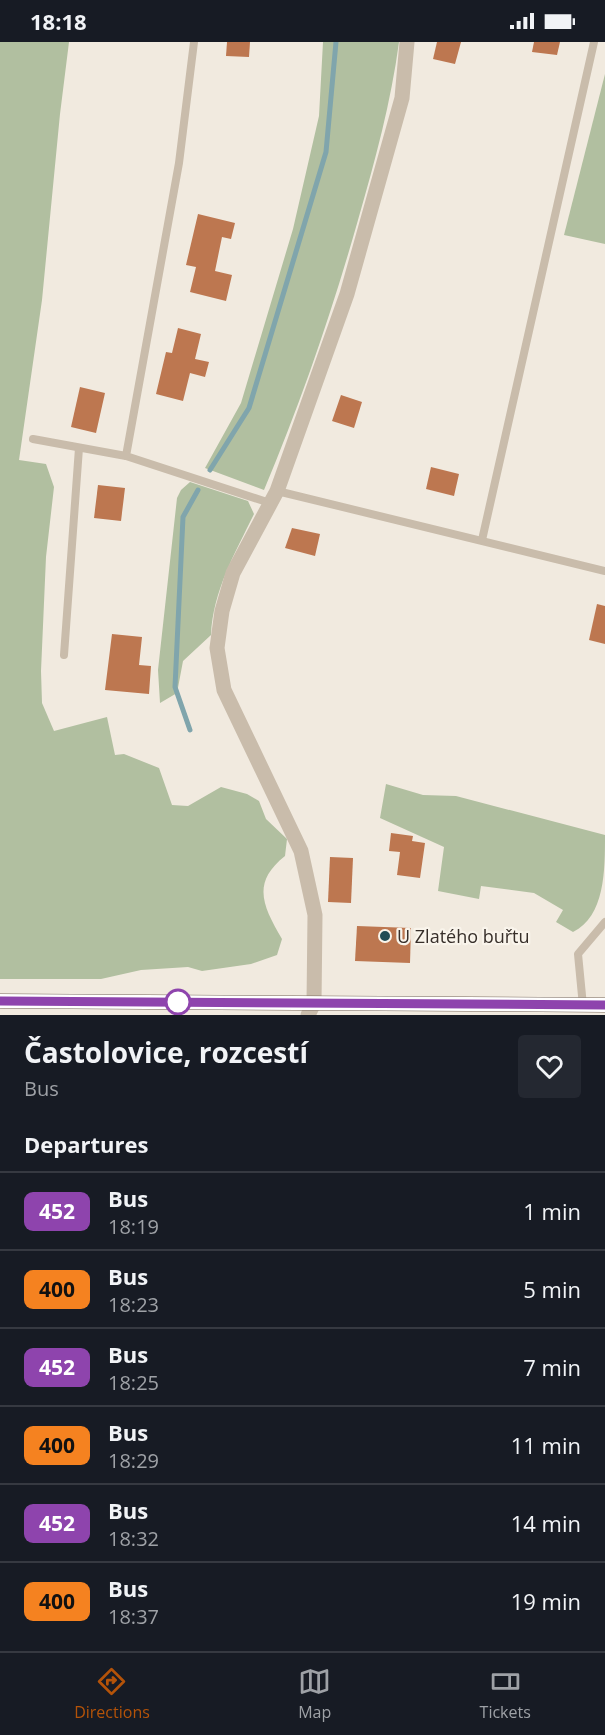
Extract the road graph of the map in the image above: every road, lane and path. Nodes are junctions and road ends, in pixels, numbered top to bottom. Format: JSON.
{"nodes":[{"id":1,"x":194,"y":42,"type":"edge"},
{"id":2,"x":407,"y":42,"type":"edge"},
{"id":3,"x":594,"y":42,"type":"edge"},
{"id":4,"x":33,"y":439,"type":"dead end"},
{"id":5,"x":80,"y":448,"type":"junction"},
{"id":6,"x":126,"y":456,"type":"junction"},
{"id":7,"x":273,"y":497,"type":"junction"},
{"id":8,"x":482,"y":540,"type":"junction"},
{"id":9,"x":605,"y":571,"type":"edge"},
{"id":10,"x":64,"y":655,"type":"dead end"},
{"id":11,"x":605,"y":922,"type":"edge"},
{"id":12,"x":0,"y":1001,"type":"edge"},
{"id":13,"x":605,"y":1005,"type":"edge"},
{"id":14,"x":583,"y":1006,"type":"junction"},
{"id":15,"x":311,"y":1009,"type":"edge"}],
"edges":[{"from":1,"to":6,"type":"lane"},
{"from":2,"to":7,"type":"street"},
{"from":3,"to":8,"type":"lane"},
{"from":4,"to":5,"type":"lane"},
{"from":5,"to":6,"type":"lane"},
{"from":5,"to":10,"type":"lane"},
{"from":6,"to":7,"type":"lane"},
{"from":7,"to":8,"type":"lane"},
{"from":7,"to":15,"type":"street"},
{"from":8,"to":9,"type":"lane"},
{"from":11,"to":14,"type":"lane"},
{"from":12,"to":15,"type":"main road"},
{"from":13,"to":14,"type":"main road"},
{"from":14,"to":15,"type":"main road"}]}
